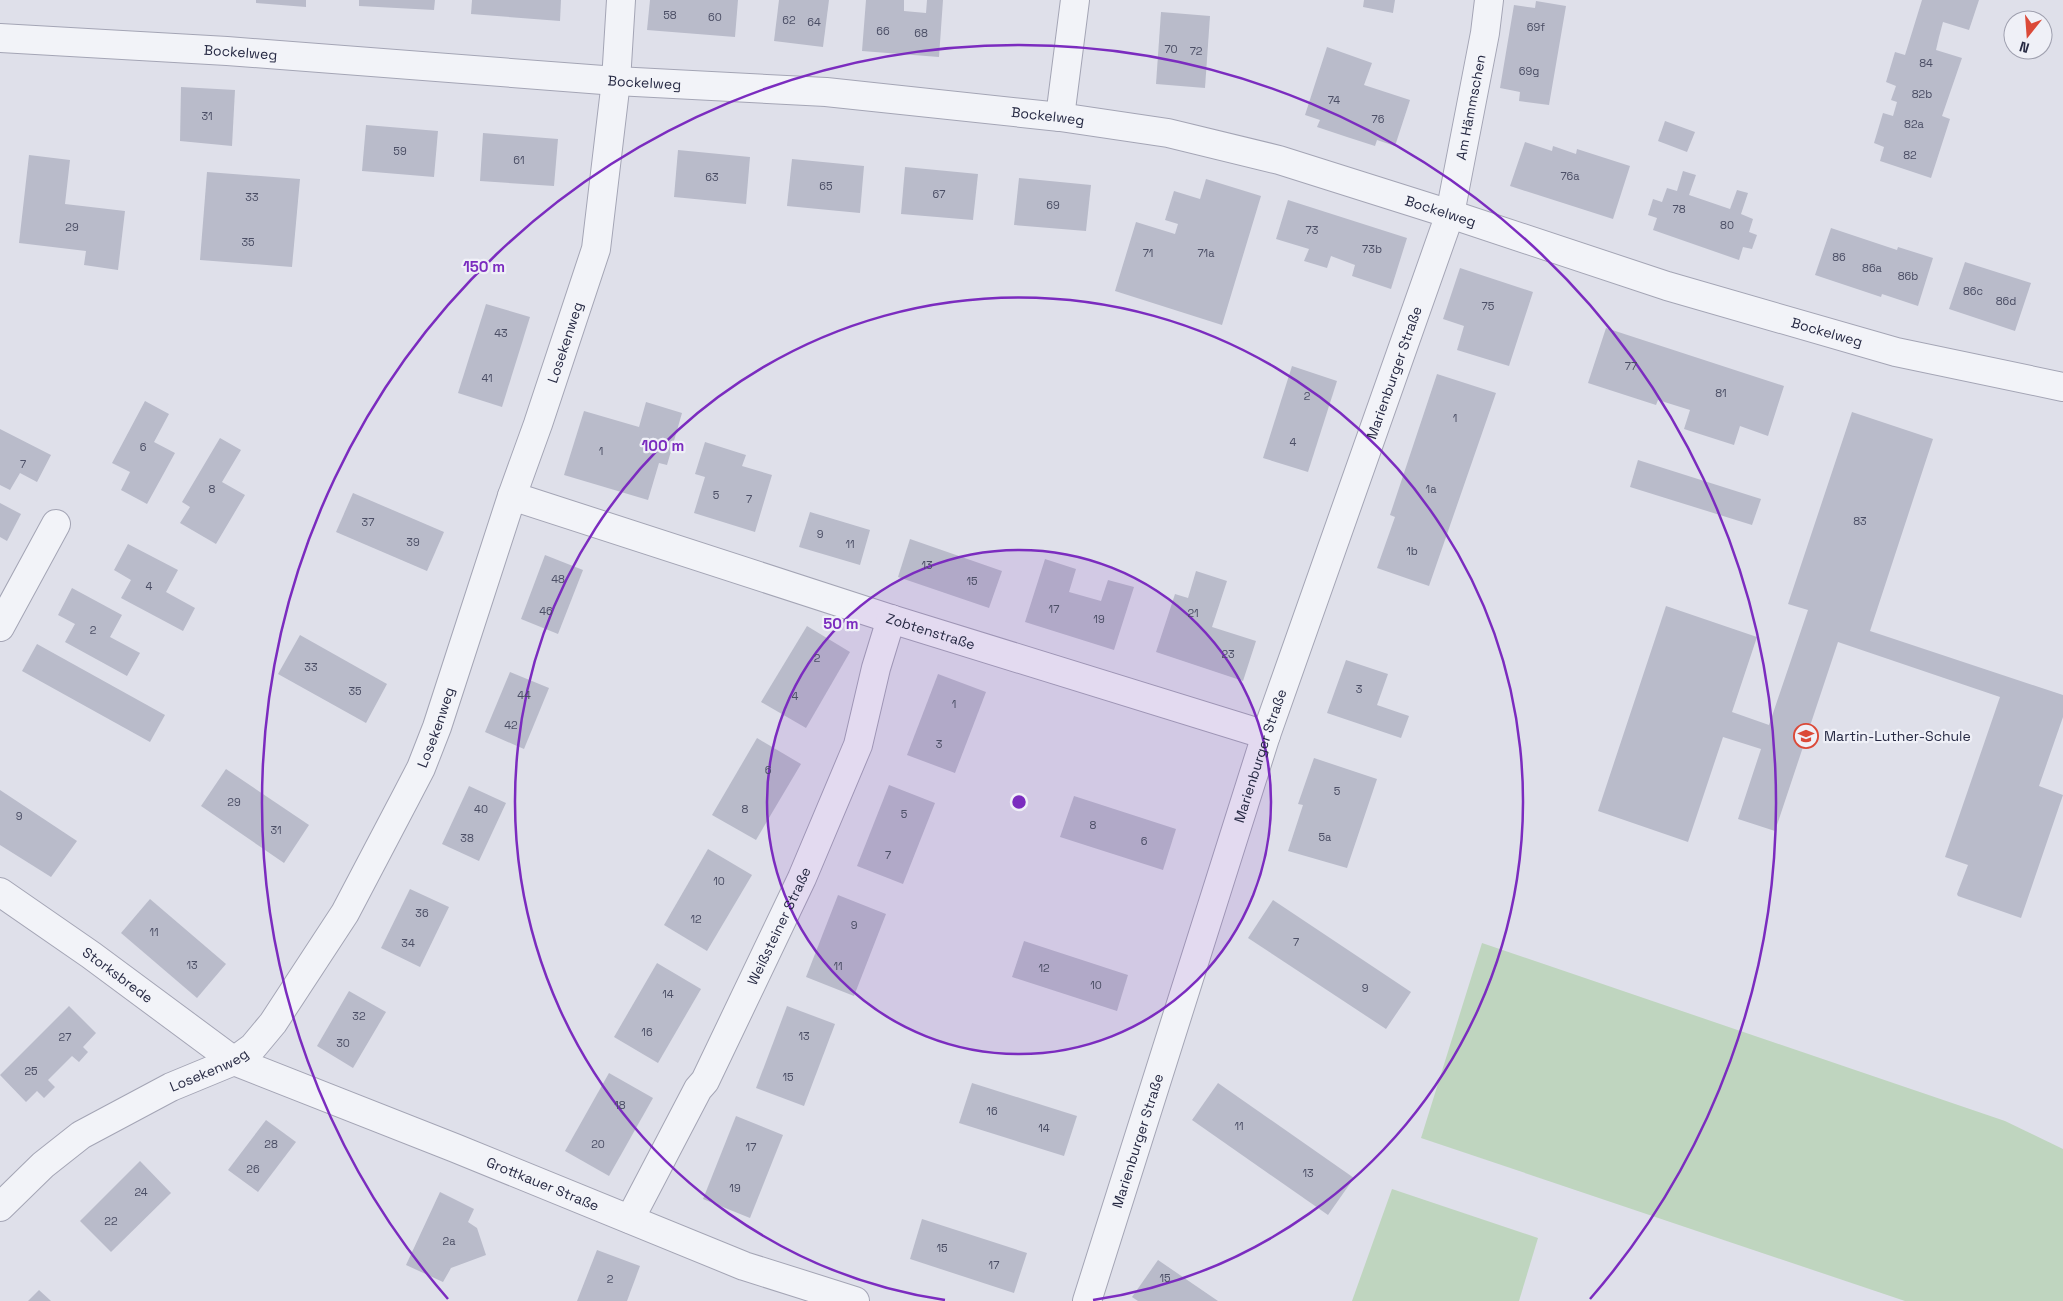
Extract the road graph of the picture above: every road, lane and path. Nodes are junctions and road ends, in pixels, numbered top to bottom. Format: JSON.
{"nodes":[{"id":1,"x":621,"y":0,"type":"edge"},
{"id":2,"x":1075,"y":0,"type":"edge"},
{"id":3,"x":1489,"y":0,"type":"edge"},
{"id":4,"x":0,"y":38,"type":"edge"},
{"id":5,"x":616,"y":81,"type":"junction"},
{"id":6,"x":1060,"y":117,"type":"junction"},
{"id":7,"x":1450,"y":214,"type":"junction"},
{"id":8,"x":2063,"y":387,"type":"edge"},
{"id":9,"x":512,"y":496,"type":"junction"},
{"id":10,"x":56,"y":524,"type":"dead end"},
{"id":11,"x":891,"y":619,"type":"junction"},
{"id":12,"x":0,"y":627,"type":"edge"},
{"id":13,"x":1266,"y":735,"type":"junction"},
{"id":14,"x":0,"y":892,"type":"edge"},
{"id":15,"x":234,"y":1060,"type":"junction"},
{"id":16,"x":0,"y":1207,"type":"edge"},
{"id":17,"x":630,"y":1219,"type":"junction"},
{"id":18,"x":856,"y":1301,"type":"edge"},
{"id":19,"x":1087,"y":1301,"type":"edge"}],
"edges":[{"from":1,"to":5,"type":"street"},
{"from":2,"to":6,"type":"street"},
{"from":3,"to":7,"type":"street","name":"Am Hämmschen"},
{"from":4,"to":5,"type":"street","name":"Bockelweg"},
{"from":5,"to":6,"type":"street","name":"Bockelweg"},
{"from":5,"to":9,"type":"street","name":"Losekenweg"},
{"from":6,"to":7,"type":"street","name":"Bockelweg"},
{"from":7,"to":8,"type":"street","name":"Bockelweg"},
{"from":7,"to":13,"type":"street","name":"Marienburger Straße"},
{"from":9,"to":11,"type":"street","name":"Zobtenstraße"},
{"from":9,"to":15,"type":"street","name":"Losekenweg"},
{"from":10,"to":12,"type":"street"},
{"from":11,"to":13,"type":"street","name":"Zobtenstraße"},
{"from":11,"to":17,"type":"street","name":"Weißsteiner Straße"},
{"from":13,"to":19,"type":"street","name":"Marienburger Straße"},
{"from":14,"to":15,"type":"street","name":"Storksbrede"},
{"from":15,"to":16,"type":"street","name":"Losekenweg"},
{"from":15,"to":17,"type":"street","name":"Grottkauer Straße"},
{"from":17,"to":18,"type":"street","name":"Grottkauer Straße"}]}
